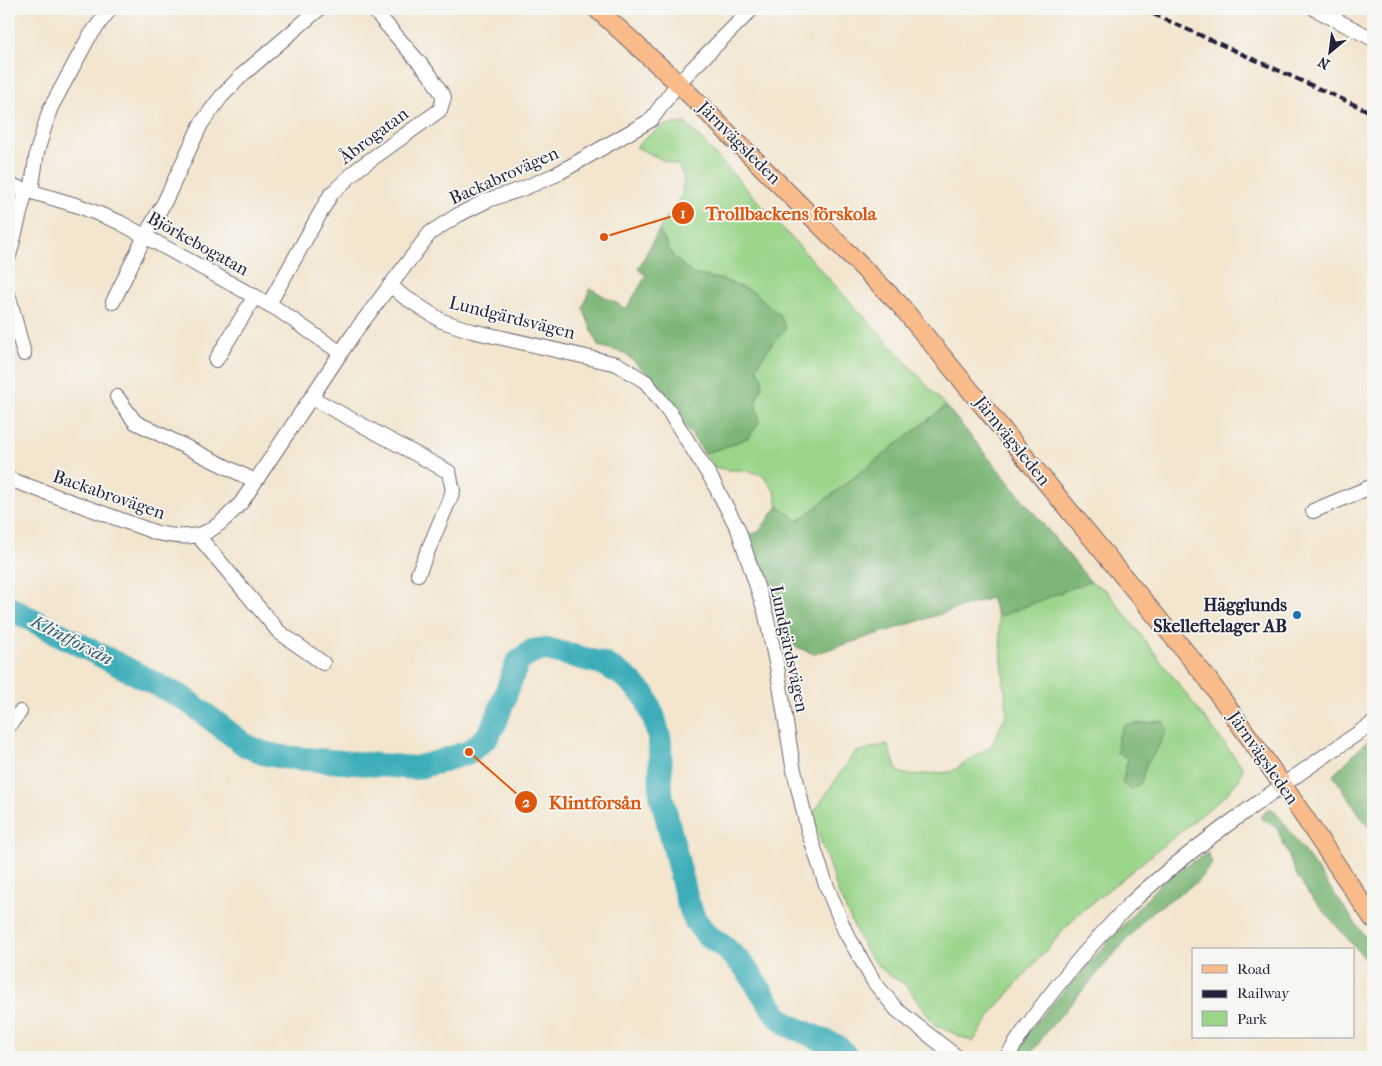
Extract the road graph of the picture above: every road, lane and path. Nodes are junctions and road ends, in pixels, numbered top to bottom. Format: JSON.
{"nodes":[{"id":1,"x":110,"y":9,"type":"edge"},
{"id":2,"x":319,"y":9,"type":"edge"},
{"id":3,"x":373,"y":9,"type":"edge"},
{"id":4,"x":597,"y":9,"type":"edge"},
{"id":5,"x":752,"y":9,"type":"edge"},
{"id":6,"x":1315,"y":9,"type":"edge"},
{"id":7,"x":1373,"y":39,"type":"edge"},
{"id":8,"x":678,"y":83,"type":"junction"},
{"id":9,"x":9,"y":185,"type":"edge"},
{"id":10,"x":29,"y":191,"type":"junction"},
{"id":11,"x":145,"y":236,"type":"junction"},
{"id":12,"x":9,"y":256,"type":"edge"},
{"id":13,"x":390,"y":285,"type":"junction"},
{"id":14,"x":9,"y":296,"type":"edge"},
{"id":15,"x":255,"y":296,"type":"junction"},
{"id":16,"x":113,"y":302,"type":"dead end"},
{"id":17,"x":269,"y":304,"type":"junction"},
{"id":18,"x":341,"y":353,"type":"junction"},
{"id":19,"x":24,"y":354,"type":"dead end"},
{"id":20,"x":216,"y":360,"type":"dead end"},
{"id":21,"x":116,"y":397,"type":"dead end"},
{"id":22,"x":312,"y":398,"type":"junction"},
{"id":23,"x":9,"y":479,"type":"edge"},
{"id":24,"x":255,"y":480,"type":"junction"},
{"id":25,"x":1373,"y":486,"type":"edge"},
{"id":26,"x":1313,"y":511,"type":"dead end"},
{"id":27,"x":199,"y":537,"type":"junction"},
{"id":28,"x":418,"y":574,"type":"dead end"},
{"id":29,"x":323,"y":663,"type":"dead end"},
{"id":30,"x":20,"y":712,"type":"dead end"},
{"id":31,"x":1373,"y":723,"type":"edge"},
{"id":32,"x":9,"y":724,"type":"edge"},
{"id":33,"x":1282,"y":784,"type":"junction"},
{"id":34,"x":1373,"y":919,"type":"edge"},
{"id":35,"x":957,"y":1057,"type":"edge"},
{"id":36,"x":1007,"y":1057,"type":"edge"}],
"edges":[{"from":1,"to":10,"type":"street"},
{"from":2,"to":11,"type":"street"},
{"from":3,"to":17,"type":"street","name":"Åbrogatan"},
{"from":4,"to":8,"type":"main road","name":"Järnvägsleden"},
{"from":5,"to":8,"type":"street","name":"Backabrovägen"},
{"from":6,"to":7,"type":"street"},
{"from":8,"to":13,"type":"street","name":"Backabrovägen"},
{"from":8,"to":33,"type":"main road","name":"Järnvägsleden"},
{"from":9,"to":10,"type":"street","name":"Björkebogatan"},
{"from":10,"to":11,"type":"street","name":"Björkebogatan"},
{"from":10,"to":12,"type":"street"},
{"from":11,"to":15,"type":"street","name":"Björkebogatan"},
{"from":11,"to":16,"type":"street"},
{"from":13,"to":18,"type":"street","name":"Backabrovägen"},
{"from":13,"to":35,"type":"street","name":"Lundgärdsvägen"},
{"from":14,"to":19,"type":"street"},
{"from":15,"to":17,"type":"street","name":"Björkebogatan"},
{"from":15,"to":20,"type":"street"},
{"from":17,"to":18,"type":"street","name":"Björkebogatan"},
{"from":18,"to":22,"type":"street","name":"Backabrovägen"},
{"from":21,"to":24,"type":"street"},
{"from":22,"to":24,"type":"street","name":"Backabrovägen"},
{"from":22,"to":28,"type":"street"},
{"from":23,"to":27,"type":"street","name":"Backabrovägen"},
{"from":24,"to":27,"type":"street","name":"Backabrovägen"},
{"from":25,"to":26,"type":"street"},
{"from":27,"to":29,"type":"street"},
{"from":30,"to":32,"type":"street"},
{"from":31,"to":33,"type":"street"},
{"from":33,"to":34,"type":"main road","name":"Järnvägsleden"},
{"from":33,"to":36,"type":"street"}]}
